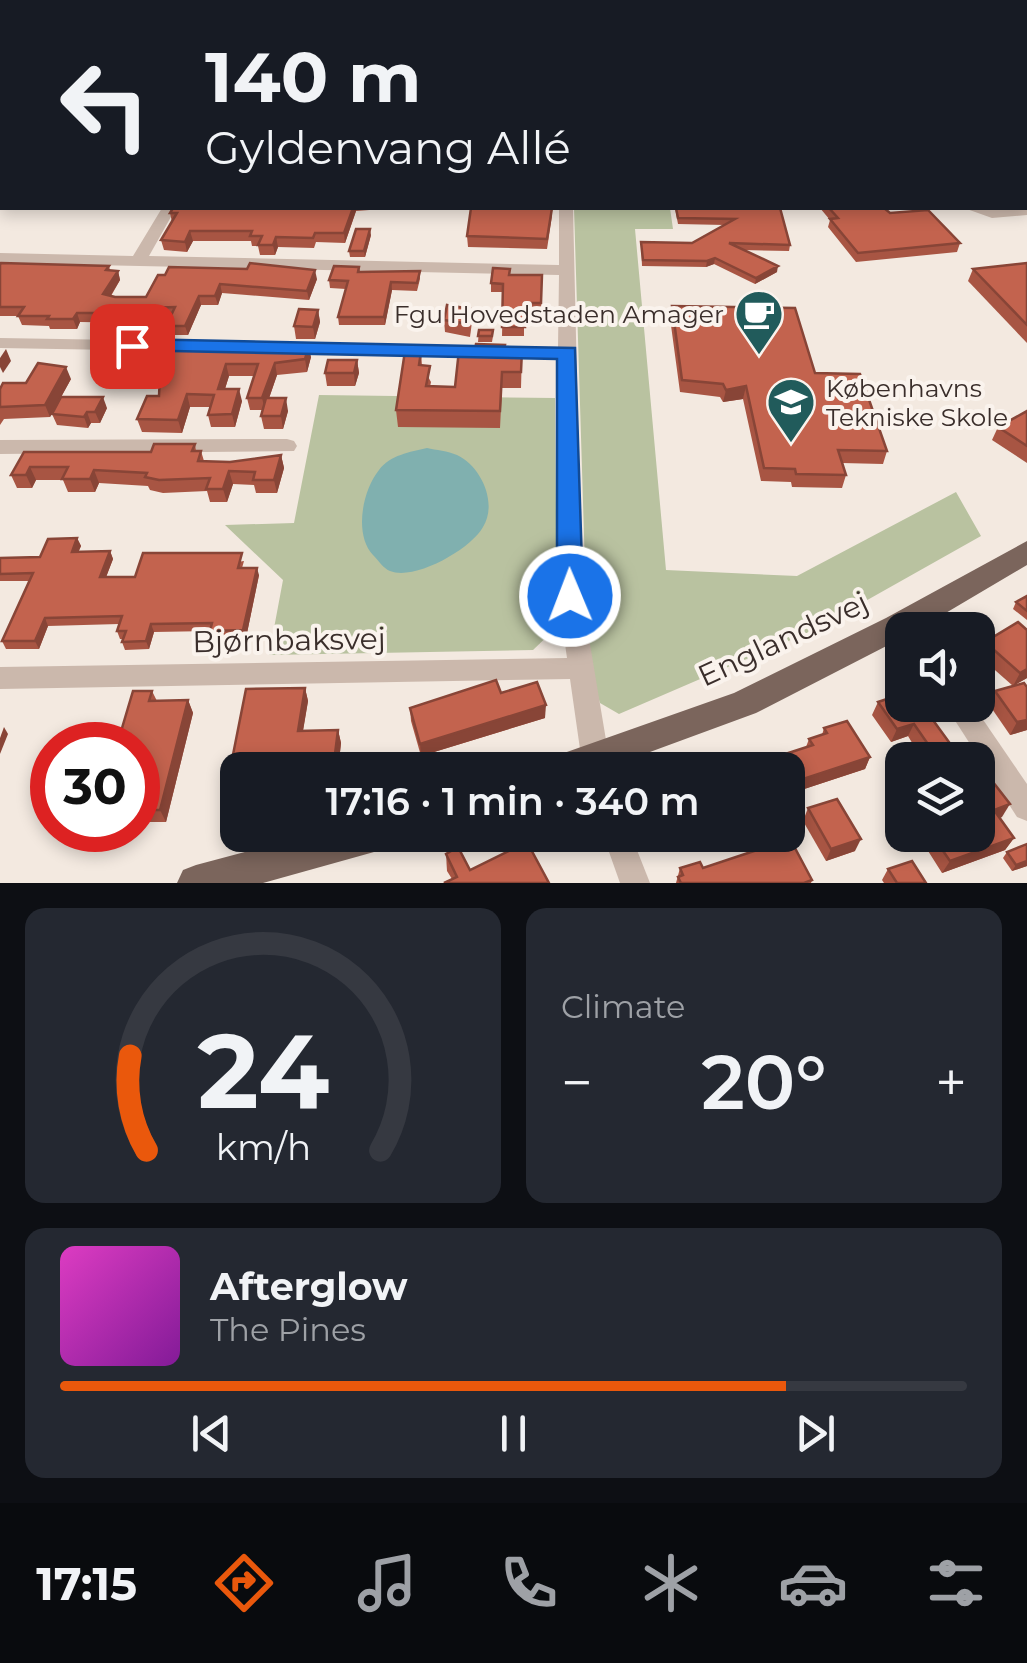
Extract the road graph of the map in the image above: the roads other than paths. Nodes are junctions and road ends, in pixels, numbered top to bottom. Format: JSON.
{"nodes":[{"id":1,"x":168,"y":210,"type":"edge"},
{"id":2,"x":566,"y":210,"type":"edge"},
{"id":3,"x":978,"y":210,"type":"edge"},
{"id":4,"x":1027,"y":212,"type":"edge"},
{"id":5,"x":0,"y":258,"type":"edge"},
{"id":6,"x":138,"y":261,"type":"junction"},
{"id":7,"x":566,"y":270,"type":"junction"},
{"id":8,"x":0,"y":343,"type":"edge"},
{"id":9,"x":568,"y":353,"type":"junction"},
{"id":10,"x":0,"y":446,"type":"edge"},
{"id":11,"x":287,"y":446,"type":"dead end"},
{"id":12,"x":1027,"y":552,"type":"edge"},
{"id":13,"x":579,"y":668,"type":"junction"},
{"id":14,"x":0,"y":678,"type":"edge"},
{"id":15,"x":969,"y":722,"type":"edge"},
{"id":16,"x":594,"y":752,"type":"edge"},
{"id":17,"x":625,"y":752,"type":"edge"},
{"id":18,"x":1027,"y":808,"type":"edge"},
{"id":19,"x":311,"y":852,"type":"edge"},
{"id":20,"x":623,"y":852,"type":"edge"},
{"id":21,"x":196,"y":883,"type":"edge"},
{"id":22,"x":635,"y":883,"type":"edge"}],
"edges":[{"from":1,"to":6,"type":"street"},
{"from":2,"to":7,"type":"street"},
{"from":3,"to":4,"type":"street"},
{"from":5,"to":6,"type":"street"},
{"from":6,"to":7,"type":"street"},
{"from":7,"to":9,"type":"street"},
{"from":8,"to":9,"type":"street"},
{"from":9,"to":13,"type":"street"},
{"from":10,"to":11,"type":"street"},
{"from":12,"to":17,"type":"main road","name":"Englandsvej"},
{"from":13,"to":14,"type":"street","name":"Bjørnbaksvej"},
{"from":13,"to":16,"type":"street"},
{"from":15,"to":18,"type":"street"},
{"from":19,"to":21,"type":"main road"},
{"from":20,"to":22,"type":"street"}]}
